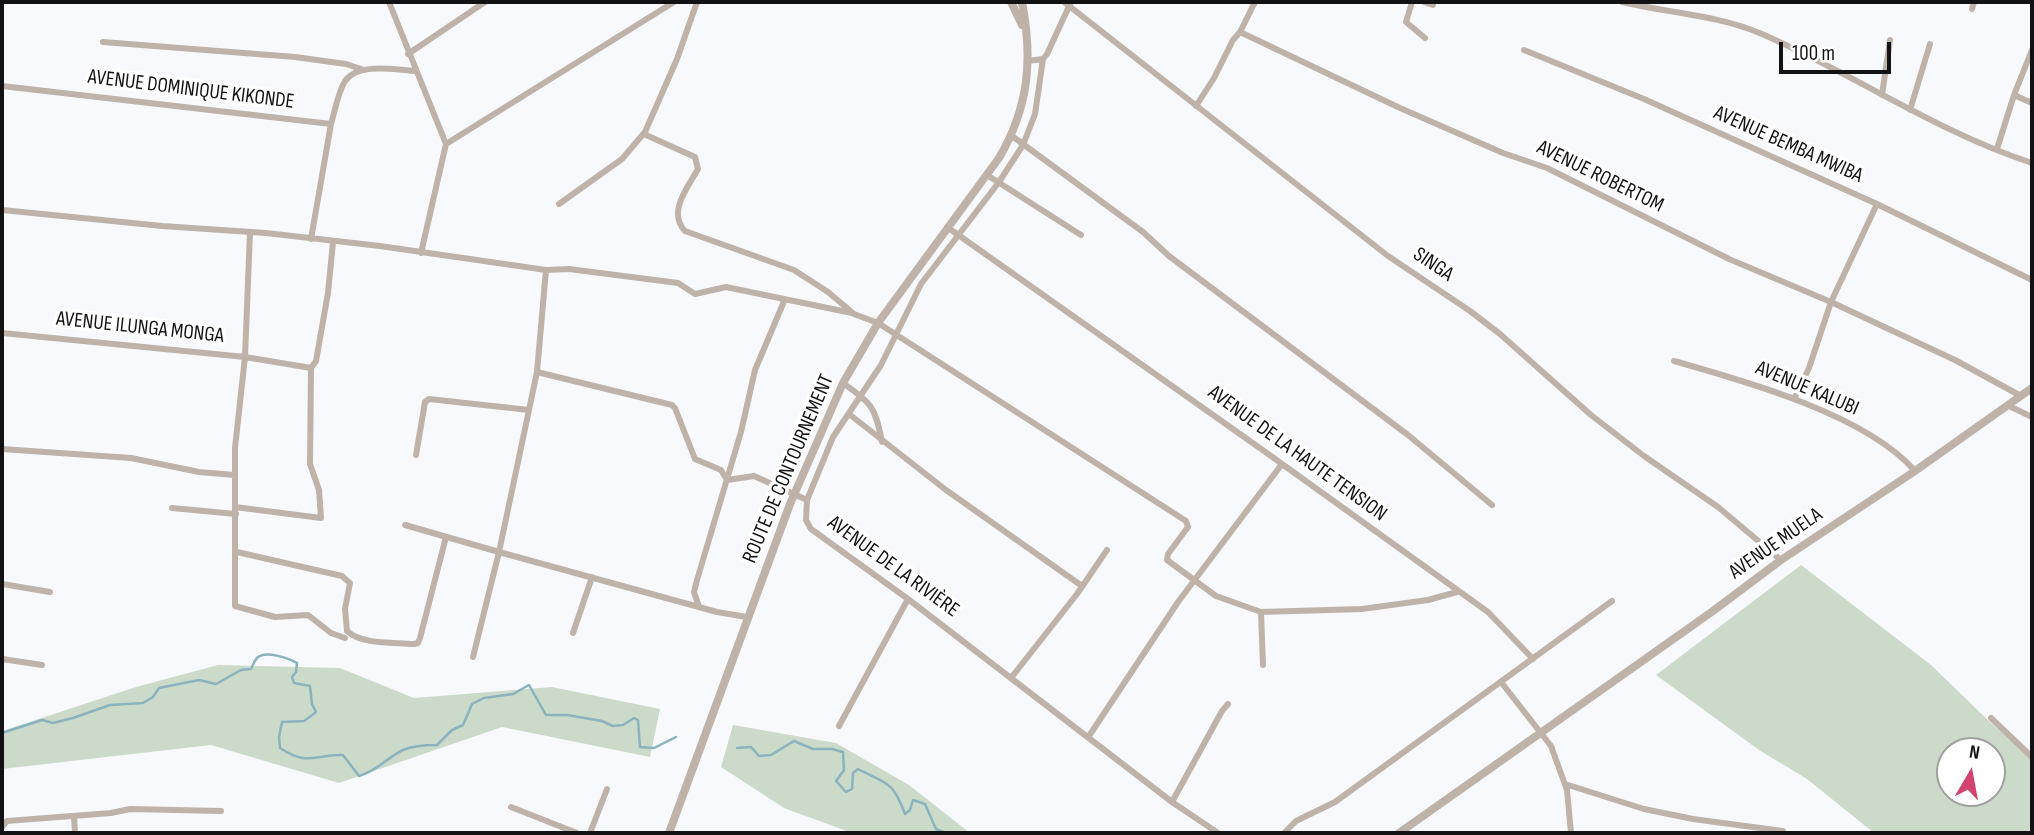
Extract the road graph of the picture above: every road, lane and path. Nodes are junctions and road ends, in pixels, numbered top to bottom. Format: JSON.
{"nodes":[{"id":1,"x":389,"y":2,"type":"edge"},
{"id":2,"x":485,"y":2,"type":"edge"},
{"id":3,"x":697,"y":2,"type":"edge"},
{"id":4,"x":1011,"y":2,"type":"edge"},
{"id":5,"x":1022,"y":2,"type":"edge"},
{"id":6,"x":1255,"y":2,"type":"edge"},
{"id":7,"x":1412,"y":2,"type":"edge"},
{"id":8,"x":1424,"y":2,"type":"edge"},
{"id":9,"x":1622,"y":2,"type":"edge"},
{"id":10,"x":670,"y":3,"type":"edge"},
{"id":11,"x":1068,"y":3,"type":"edge"},
{"id":12,"x":1433,"y":5,"type":"dead end"},
{"id":13,"x":1025,"y":31,"type":"junction"},
{"id":14,"x":1240,"y":32,"type":"junction"},
{"id":15,"x":1425,"y":38,"type":"dead end"},
{"id":16,"x":1890,"y":40,"type":"dead end"},
{"id":17,"x":103,"y":42,"type":"dead end"},
{"id":18,"x":1930,"y":44,"type":"dead end"},
{"id":19,"x":1524,"y":50,"type":"dead end"},
{"id":20,"x":2032,"y":50,"type":"edge"},
{"id":21,"x":408,"y":54,"type":"junction"},
{"id":22,"x":1043,"y":58,"type":"junction"},
{"id":23,"x":1028,"y":61,"type":"junction"},
{"id":24,"x":364,"y":70,"type":"junction"},
{"id":25,"x":415,"y":71,"type":"junction"},
{"id":26,"x":2,"y":86,"type":"edge"},
{"id":27,"x":1882,"y":95,"type":"junction"},
{"id":28,"x":2014,"y":95,"type":"junction"},
{"id":29,"x":2032,"y":103,"type":"edge"},
{"id":30,"x":1196,"y":106,"type":"junction"},
{"id":31,"x":1910,"y":110,"type":"junction"},
{"id":32,"x":331,"y":124,"type":"junction"},
{"id":33,"x":645,"y":132,"type":"junction"},
{"id":34,"x":1012,"y":136,"type":"junction"},
{"id":35,"x":446,"y":144,"type":"junction"},
{"id":36,"x":1023,"y":145,"type":"junction"},
{"id":37,"x":1997,"y":149,"type":"junction"},
{"id":38,"x":2032,"y":163,"type":"edge"},
{"id":39,"x":987,"y":175,"type":"junction"},
{"id":40,"x":999,"y":182,"type":"junction"},
{"id":41,"x":559,"y":204,"type":"dead end"},
{"id":42,"x":1877,"y":204,"type":"junction"},
{"id":43,"x":2,"y":210,"type":"edge"},
{"id":44,"x":947,"y":227,"type":"junction"},
{"id":45,"x":250,"y":232,"type":"junction"},
{"id":46,"x":1081,"y":235,"type":"dead end"},
{"id":47,"x":958,"y":236,"type":"junction"},
{"id":48,"x":311,"y":239,"type":"junction"},
{"id":49,"x":333,"y":242,"type":"junction"},
{"id":50,"x":421,"y":253,"type":"junction"},
{"id":51,"x":546,"y":270,"type":"junction"},
{"id":52,"x":2032,"y":280,"type":"edge"},
{"id":53,"x":785,"y":299,"type":"junction"},
{"id":54,"x":1831,"y":302,"type":"junction"},
{"id":55,"x":854,"y":314,"type":"junction"},
{"id":56,"x":878,"y":323,"type":"junction"},
{"id":57,"x":2,"y":333,"type":"edge"},
{"id":58,"x":895,"y":334,"type":"junction"},
{"id":59,"x":245,"y":357,"type":"junction"},
{"id":60,"x":1674,"y":360,"type":"dead end"},
{"id":61,"x":311,"y":368,"type":"junction"},
{"id":62,"x":537,"y":372,"type":"junction"},
{"id":63,"x":843,"y":383,"type":"junction"},
{"id":64,"x":2032,"y":388,"type":"edge"},
{"id":65,"x":861,"y":396,"type":"junction"},
{"id":66,"x":2021,"y":396,"type":"junction"},
{"id":67,"x":1794,"y":399,"type":"junction"},
{"id":68,"x":2007,"y":405,"type":"junction"},
{"id":69,"x":529,"y":410,"type":"junction"},
{"id":70,"x":849,"y":414,"type":"junction"},
{"id":71,"x":2032,"y":417,"type":"edge"},
{"id":72,"x":882,"y":442,"type":"junction"},
{"id":73,"x":2,"y":449,"type":"edge"},
{"id":74,"x":416,"y":455,"type":"dead end"},
{"id":75,"x":1282,"y":464,"type":"junction"},
{"id":76,"x":1915,"y":471,"type":"junction"},
{"id":77,"x":235,"y":475,"type":"junction"},
{"id":78,"x":727,"y":480,"type":"junction"},
{"id":79,"x":794,"y":493,"type":"junction"},
{"id":80,"x":807,"y":500,"type":"junction"},
{"id":81,"x":1492,"y":505,"type":"dead end"},
{"id":82,"x":172,"y":508,"type":"dead end"},
{"id":83,"x":235,"y":510,"type":"junction"},
{"id":84,"x":405,"y":525,"type":"dead end"},
{"id":85,"x":446,"y":537,"type":"junction"},
{"id":86,"x":1107,"y":550,"type":"dead end"},
{"id":87,"x":236,"y":552,"type":"junction"},
{"id":88,"x":499,"y":552,"type":"junction"},
{"id":89,"x":1781,"y":559,"type":"junction"},
{"id":90,"x":592,"y":577,"type":"junction"},
{"id":91,"x":1194,"y":580,"type":"junction"},
{"id":92,"x":2,"y":584,"type":"edge"},
{"id":93,"x":1082,"y":586,"type":"junction"},
{"id":94,"x":50,"y":592,"type":"dead end"},
{"id":95,"x":1457,"y":592,"type":"junction"},
{"id":96,"x":908,"y":599,"type":"junction"},
{"id":97,"x":1612,"y":601,"type":"dead end"},
{"id":98,"x":699,"y":607,"type":"junction"},
{"id":99,"x":1261,"y":611,"type":"junction"},
{"id":100,"x":747,"y":617,"type":"junction"},
{"id":101,"x":573,"y":633,"type":"dead end"},
{"id":102,"x":345,"y":638,"type":"dead end"},
{"id":103,"x":473,"y":657,"type":"dead end"},
{"id":104,"x":2,"y":659,"type":"edge"},
{"id":105,"x":1533,"y":659,"type":"junction"},
{"id":106,"x":42,"y":665,"type":"dead end"},
{"id":107,"x":1263,"y":665,"type":"dead end"},
{"id":108,"x":1011,"y":678,"type":"junction"},
{"id":109,"x":1501,"y":681,"type":"junction"},
{"id":110,"x":1228,"y":704,"type":"dead end"},
{"id":111,"x":1991,"y":718,"type":"dead end"},
{"id":112,"x":839,"y":726,"type":"dead end"},
{"id":113,"x":1542,"y":732,"type":"junction"},
{"id":114,"x":1089,"y":736,"type":"junction"},
{"id":115,"x":2032,"y":757,"type":"edge"},
{"id":116,"x":1565,"y":784,"type":"junction"},
{"id":117,"x":607,"y":789,"type":"dead end"},
{"id":118,"x":1172,"y":802,"type":"junction"},
{"id":119,"x":511,"y":807,"type":"dead end"},
{"id":120,"x":220,"y":811,"type":"dead end"},
{"id":121,"x":74,"y":816,"type":"junction"},
{"id":122,"x":2,"y":828,"type":"edge"},
{"id":123,"x":1783,"y":831,"type":"dead end"},
{"id":124,"x":75,"y":833,"type":"edge"},
{"id":125,"x":577,"y":833,"type":"edge"},
{"id":126,"x":590,"y":833,"type":"edge"},
{"id":127,"x":669,"y":833,"type":"edge"},
{"id":128,"x":1218,"y":833,"type":"edge"},
{"id":129,"x":1284,"y":833,"type":"edge"},
{"id":130,"x":1399,"y":833,"type":"edge"},
{"id":131,"x":1571,"y":833,"type":"edge"}],
"edges":[{"from":1,"to":21,"type":"street"},
{"from":2,"to":21,"type":"street"},
{"from":3,"to":33,"type":"street"},
{"from":4,"to":13,"type":"street","name":"ROUTE DE CONTOURNEMENT"},
{"from":5,"to":13,"type":"street","name":"ROUTE DE CONTOURNEMENT"},
{"from":6,"to":14,"type":"street"},
{"from":7,"to":15,"type":"street"},
{"from":8,"to":12,"type":"street"},
{"from":9,"to":27,"type":"street"},
{"from":10,"to":35,"type":"street"},
{"from":11,"to":22,"type":"street"},
{"from":11,"to":30,"type":"street","name":"SINGA"},
{"from":13,"to":23,"type":"street","name":"ROUTE DE CONTOURNEMENT"},
{"from":14,"to":30,"type":"street"},
{"from":14,"to":54,"type":"street","name":"AVENUE ROBERTOM"},
{"from":16,"to":27,"type":"street"},
{"from":17,"to":24,"type":"street"},
{"from":18,"to":31,"type":"street"},
{"from":19,"to":42,"type":"street","name":"AVENUE BEMBA MWIBA"},
{"from":20,"to":28,"type":"street"},
{"from":21,"to":25,"type":"street"},
{"from":22,"to":23,"type":"street"},
{"from":22,"to":36,"type":"street"},
{"from":23,"to":34,"type":"street","name":"ROUTE DE CONTOURNEMENT"},
{"from":24,"to":25,"type":"street"},
{"from":24,"to":32,"type":"street"},
{"from":25,"to":35,"type":"street"},
{"from":26,"to":32,"type":"street","name":"AVENUE DOMINIQUE KIKONDE"},
{"from":27,"to":31,"type":"street"},
{"from":28,"to":29,"type":"street"},
{"from":28,"to":37,"type":"street"},
{"from":30,"to":89,"type":"street","name":"SINGA"},
{"from":31,"to":37,"type":"street"},
{"from":32,"to":48,"type":"street"},
{"from":33,"to":41,"type":"street"},
{"from":33,"to":55,"type":"street"},
{"from":34,"to":36,"type":"street"},
{"from":34,"to":39,"type":"street","name":"ROUTE DE CONTOURNEMENT"},
{"from":35,"to":50,"type":"street"},
{"from":36,"to":40,"type":"street"},
{"from":36,"to":81,"type":"street"},
{"from":37,"to":38,"type":"street"},
{"from":39,"to":40,"type":"street"},
{"from":39,"to":44,"type":"street","name":"ROUTE DE CONTOURNEMENT"},
{"from":40,"to":46,"type":"street"},
{"from":40,"to":47,"type":"street"},
{"from":42,"to":52,"type":"street","name":"AVENUE BEMBA MWIBA"},
{"from":42,"to":54,"type":"street"},
{"from":43,"to":45,"type":"street"},
{"from":44,"to":47,"type":"street","name":"AVENUE DE LA HAUTE TENSION"},
{"from":44,"to":56,"type":"street","name":"ROUTE DE CONTOURNEMENT"},
{"from":45,"to":48,"type":"street"},
{"from":45,"to":59,"type":"street","name":"AVENUE ILUNGA MONGA"},
{"from":47,"to":58,"type":"street"},
{"from":47,"to":75,"type":"street","name":"AVENUE DE LA HAUTE TENSION"},
{"from":48,"to":49,"type":"street"},
{"from":49,"to":50,"type":"street"},
{"from":49,"to":61,"type":"street"},
{"from":50,"to":51,"type":"street"},
{"from":51,"to":53,"type":"street"},
{"from":51,"to":62,"type":"street"},
{"from":53,"to":55,"type":"street"},
{"from":53,"to":78,"type":"street"},
{"from":54,"to":66,"type":"street","name":"AVENUE ROBERTOM"},
{"from":54,"to":67,"type":"street"},
{"from":55,"to":56,"type":"street"},
{"from":56,"to":58,"type":"street"},
{"from":56,"to":63,"type":"street","name":"ROUTE DE CONTOURNEMENT"},
{"from":57,"to":59,"type":"street","name":"AVENUE ILUNGA MONGA"},
{"from":58,"to":65,"type":"street"},
{"from":58,"to":91,"type":"street"},
{"from":59,"to":61,"type":"street"},
{"from":59,"to":77,"type":"street"},
{"from":60,"to":67,"type":"street","name":"AVENUE KALUBI"},
{"from":61,"to":83,"type":"street"},
{"from":62,"to":69,"type":"street"},
{"from":62,"to":78,"type":"street"},
{"from":63,"to":65,"type":"street"},
{"from":63,"to":79,"type":"street","name":"ROUTE DE CONTOURNEMENT"},
{"from":64,"to":66,"type":"street","name":"AVENUE MUELA"},
{"from":65,"to":70,"type":"street"},
{"from":65,"to":72,"type":"street"},
{"from":66,"to":68,"type":"street","name":"AVENUE MUELA"},
{"from":67,"to":76,"type":"street","name":"AVENUE KALUBI"},
{"from":68,"to":71,"type":"street"},
{"from":68,"to":76,"type":"street","name":"AVENUE MUELA"},
{"from":69,"to":74,"type":"street"},
{"from":69,"to":88,"type":"street"},
{"from":70,"to":72,"type":"street"},
{"from":70,"to":80,"type":"street"},
{"from":72,"to":93,"type":"street"},
{"from":73,"to":77,"type":"street"},
{"from":75,"to":91,"type":"street"},
{"from":75,"to":95,"type":"street","name":"AVENUE DE LA HAUTE TENSION"},
{"from":76,"to":89,"type":"street","name":"AVENUE MUELA"},
{"from":77,"to":83,"type":"street"},
{"from":78,"to":79,"type":"street","name":"AVENUE DE LA RIVIÈRE"},
{"from":78,"to":98,"type":"street"},
{"from":79,"to":80,"type":"street","name":"AVENUE DE LA RIVIÈRE"},
{"from":79,"to":100,"type":"street","name":"ROUTE DE CONTOURNEMENT"},
{"from":80,"to":96,"type":"street","name":"AVENUE DE LA RIVIÈRE"},
{"from":82,"to":83,"type":"street"},
{"from":83,"to":87,"type":"street"},
{"from":84,"to":85,"type":"street"},
{"from":85,"to":87,"type":"street"},
{"from":85,"to":88,"type":"street"},
{"from":86,"to":93,"type":"street"},
{"from":87,"to":102,"type":"street"},
{"from":88,"to":90,"type":"street"},
{"from":88,"to":103,"type":"street"},
{"from":89,"to":113,"type":"street","name":"AVENUE MUELA"},
{"from":90,"to":98,"type":"street"},
{"from":90,"to":101,"type":"street"},
{"from":91,"to":99,"type":"street"},
{"from":91,"to":114,"type":"street"},
{"from":92,"to":94,"type":"street"},
{"from":93,"to":108,"type":"street"},
{"from":95,"to":99,"type":"street"},
{"from":95,"to":105,"type":"street","name":"AVENUE DE LA HAUTE TENSION"},
{"from":96,"to":108,"type":"street","name":"AVENUE DE LA RIVIÈRE"},
{"from":96,"to":112,"type":"street"},
{"from":97,"to":105,"type":"street"},
{"from":98,"to":100,"type":"street"},
{"from":99,"to":107,"type":"street"},
{"from":100,"to":127,"type":"street","name":"ROUTE DE CONTOURNEMENT"},
{"from":104,"to":106,"type":"street"},
{"from":105,"to":109,"type":"street"},
{"from":108,"to":114,"type":"street","name":"AVENUE DE LA RIVIÈRE"},
{"from":109,"to":113,"type":"street"},
{"from":109,"to":129,"type":"street"},
{"from":110,"to":118,"type":"street"},
{"from":111,"to":115,"type":"street"},
{"from":113,"to":116,"type":"street"},
{"from":113,"to":130,"type":"street","name":"AVENUE MUELA"},
{"from":114,"to":118,"type":"street","name":"AVENUE DE LA RIVIÈRE"},
{"from":116,"to":123,"type":"street"},
{"from":116,"to":131,"type":"street"},
{"from":117,"to":126,"type":"street"},
{"from":118,"to":128,"type":"street","name":"AVENUE DE LA RIVIÈRE"},
{"from":119,"to":125,"type":"street"},
{"from":120,"to":121,"type":"street"},
{"from":121,"to":122,"type":"street"},
{"from":121,"to":124,"type":"street"}]}
